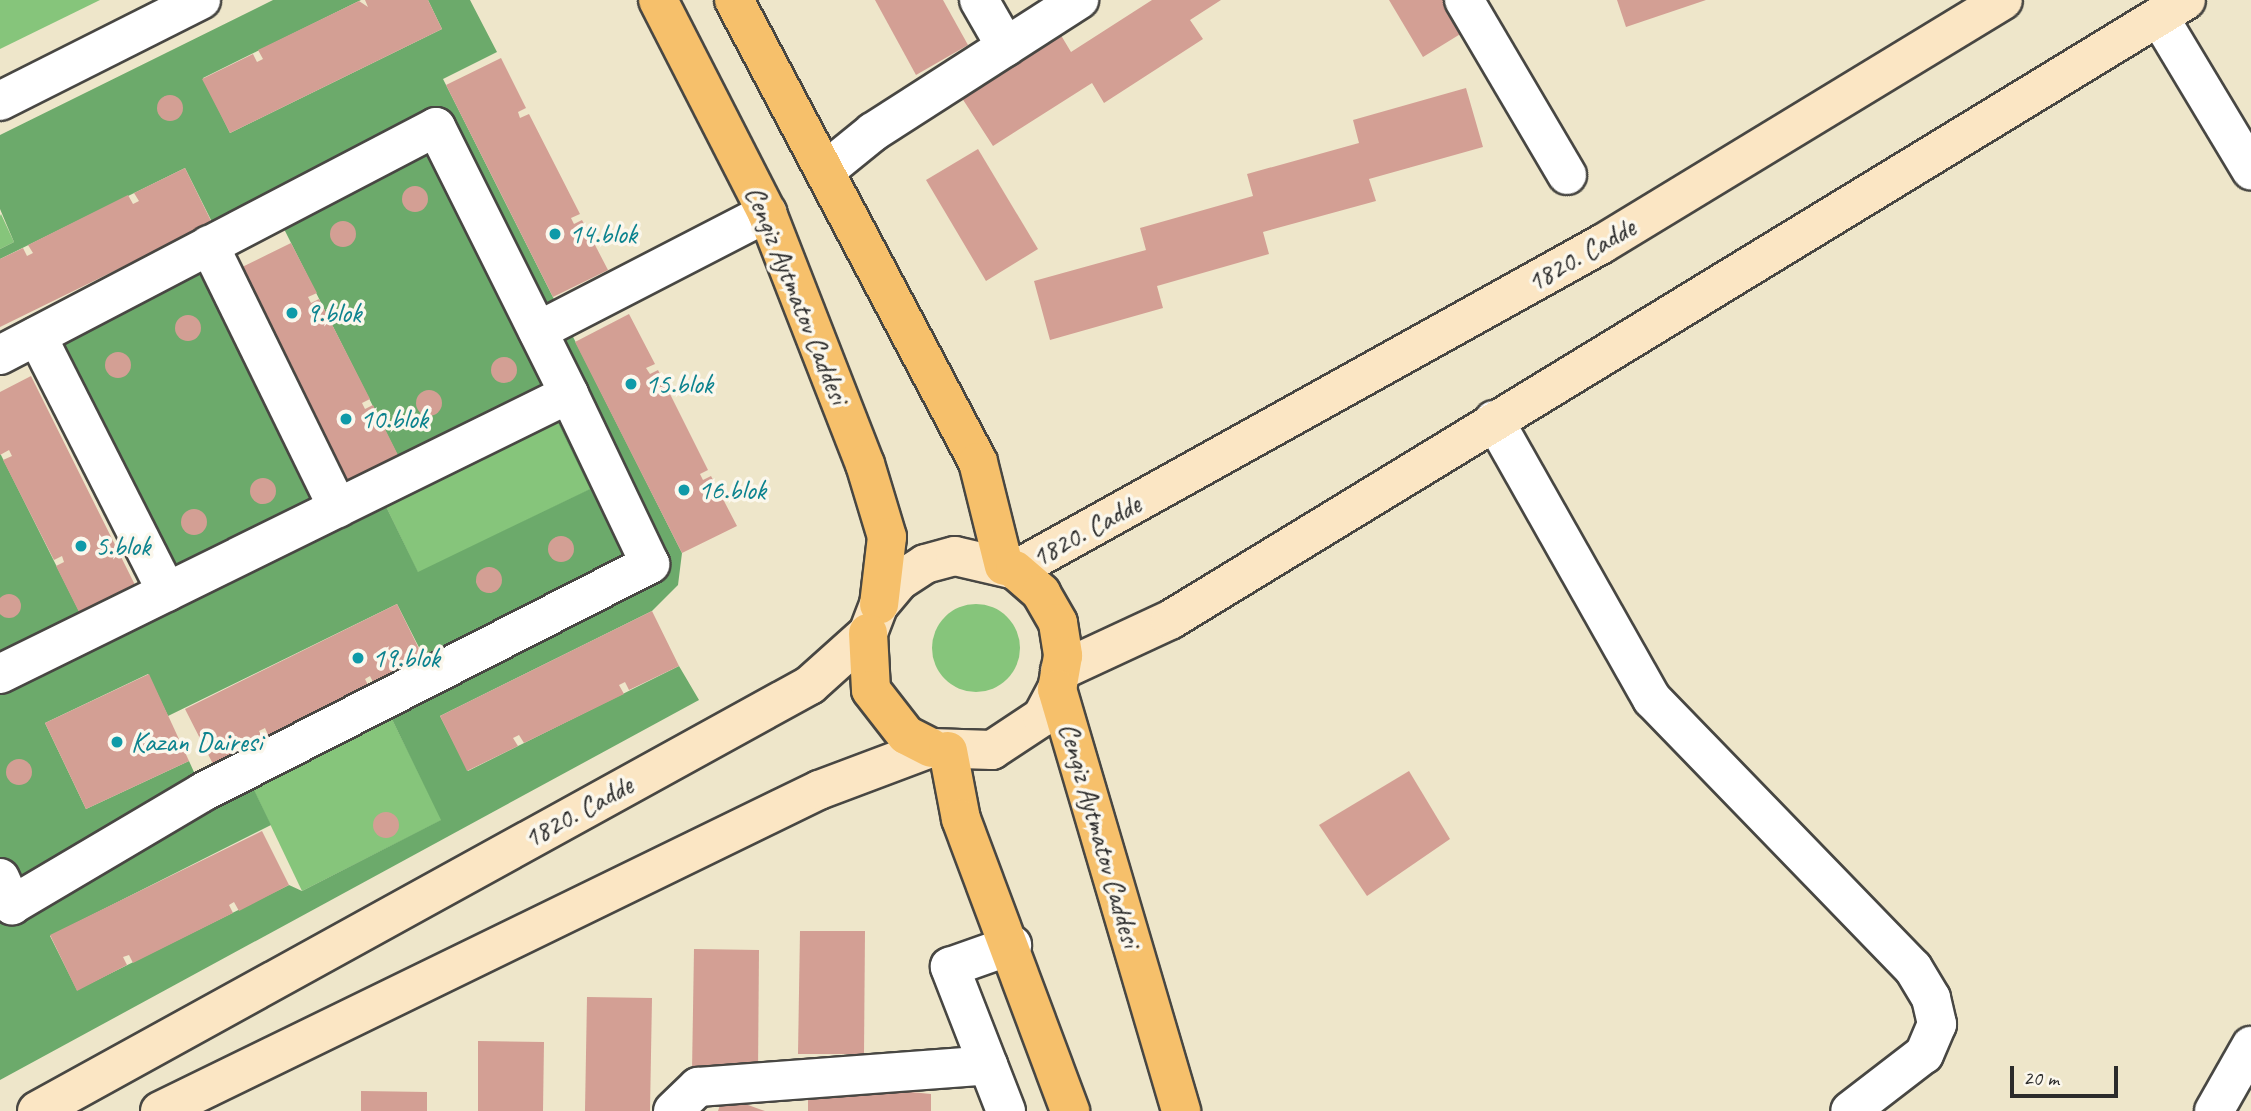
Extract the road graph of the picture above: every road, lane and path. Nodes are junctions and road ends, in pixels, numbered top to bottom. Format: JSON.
{"nodes":[{"id":1,"x":201,"y":0,"type":"edge"},
{"id":2,"x":658,"y":0,"type":"edge"},
{"id":3,"x":734,"y":0,"type":"edge"},
{"id":4,"x":979,"y":0,"type":"edge"},
{"id":5,"x":1079,"y":0,"type":"edge"},
{"id":6,"x":1464,"y":0,"type":"edge"},
{"id":7,"x":2003,"y":0,"type":"edge"},
{"id":8,"x":2173,"y":8,"type":"edge"},
{"id":9,"x":1006,"y":47,"type":"junction"},
{"id":10,"x":0,"y":101,"type":"edge"},
{"id":11,"x":2251,"y":170,"type":"edge"},
{"id":12,"x":825,"y":171,"type":"junction"},
{"id":13,"x":1567,"y":175,"type":"dead end"},
{"id":14,"x":767,"y":213,"type":"junction"},
{"id":15,"x":209,"y":245,"type":"junction"},
{"id":16,"x":538,"y":331,"type":"junction"},
{"id":17,"x":37,"y":335,"type":"junction"},
{"id":18,"x":0,"y":355,"type":"edge"},
{"id":19,"x":569,"y":394,"type":"junction"},
{"id":20,"x":1494,"y":420,"type":"junction"},
{"id":21,"x":338,"y":508,"type":"junction"},
{"id":22,"x":1010,"y":568,"type":"junction"},
{"id":23,"x":167,"y":592,"type":"junction"},
{"id":24,"x":873,"y":619,"type":"junction"},
{"id":25,"x":0,"y":674,"type":"edge"},
{"id":26,"x":1059,"y":680,"type":"junction"},
{"id":27,"x":940,"y":750,"type":"junction"},
{"id":28,"x":0,"y":878,"type":"edge"},
{"id":29,"x":1012,"y":945,"type":"junction"},
{"id":30,"x":2251,"y":1046,"type":"edge"},
{"id":31,"x":988,"y":1065,"type":"junction"},
{"id":32,"x":167,"y":1109,"type":"edge"},
{"id":33,"x":37,"y":1111,"type":"edge"},
{"id":34,"x":673,"y":1111,"type":"edge"},
{"id":35,"x":1006,"y":1111,"type":"edge"},
{"id":36,"x":1070,"y":1111,"type":"edge"},
{"id":37,"x":1181,"y":1111,"type":"edge"},
{"id":38,"x":1850,"y":1111,"type":"edge"},
{"id":39,"x":2214,"y":1111,"type":"edge"}],
"edges":[{"from":1,"to":10,"type":"street"},
{"from":2,"to":14,"type":"main road","name":"Cengiz Aytmatov Caddesi"},
{"from":3,"to":12,"type":"main road"},
{"from":4,"to":9,"type":"street"},
{"from":5,"to":9,"type":"street"},
{"from":6,"to":13,"type":"street"},
{"from":7,"to":22,"type":"main road","name":"1820. Cadde"},
{"from":8,"to":11,"type":"street"},
{"from":8,"to":20,"type":"main road"},
{"from":9,"to":12,"type":"street"},
{"from":12,"to":22,"type":"main road"},
{"from":14,"to":16,"type":"street"},
{"from":14,"to":24,"type":"main road","name":"Cengiz Aytmatov Caddesi"},
{"from":15,"to":16,"type":"street"},
{"from":15,"to":17,"type":"street"},
{"from":15,"to":21,"type":"street"},
{"from":16,"to":19,"type":"street"},
{"from":17,"to":18,"type":"street"},
{"from":17,"to":23,"type":"street"},
{"from":19,"to":21,"type":"street"},
{"from":19,"to":28,"type":"street"},
{"from":20,"to":26,"type":"main road"},
{"from":20,"to":38,"type":"street"},
{"from":21,"to":23,"type":"street"},
{"from":22,"to":24,"type":"main road","name":"1820. Cadde"},
{"from":22,"to":26,"type":"main road","name":"Cengiz Aytmatov Caddesi"},
{"from":23,"to":25,"type":"street"},
{"from":24,"to":27,"type":"main road","name":"Cengiz Aytmatov Caddesi"},
{"from":24,"to":33,"type":"main road","name":"1820. Cadde"},
{"from":26,"to":27,"type":"main road"},
{"from":26,"to":37,"type":"main road","name":"Cengiz Aytmatov Caddesi"},
{"from":27,"to":29,"type":"main road"},
{"from":27,"to":32,"type":"main road"},
{"from":29,"to":31,"type":"street"},
{"from":29,"to":36,"type":"main road"},
{"from":30,"to":39,"type":"street"},
{"from":31,"to":34,"type":"street"},
{"from":31,"to":35,"type":"street"}]}
